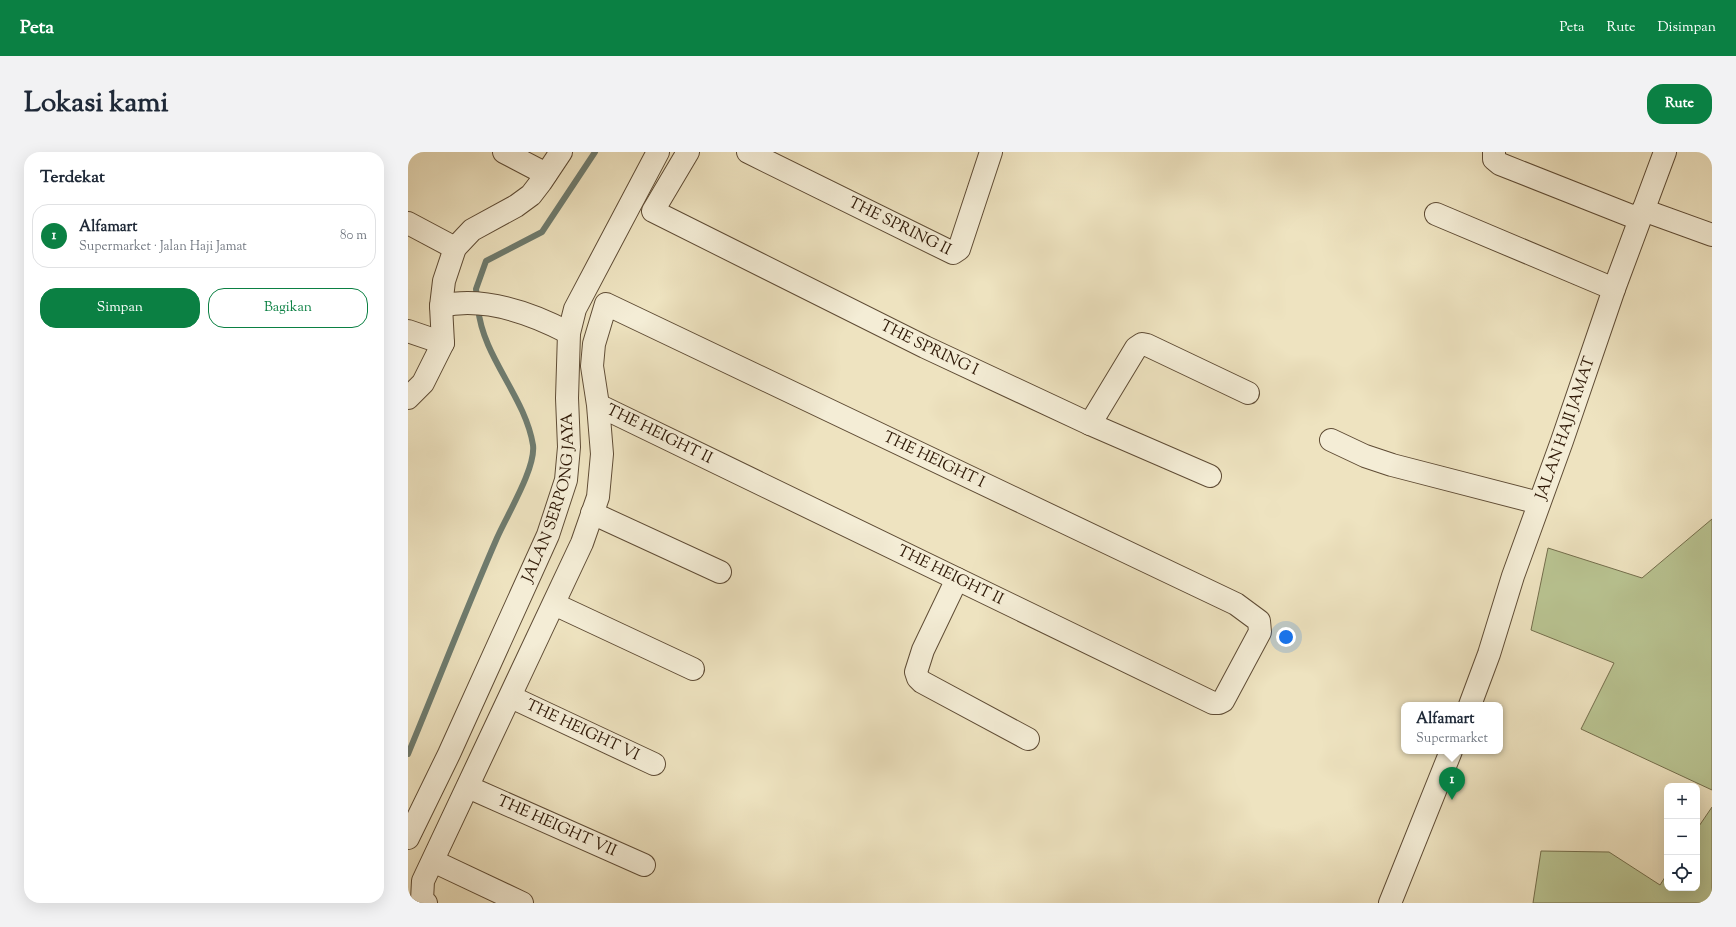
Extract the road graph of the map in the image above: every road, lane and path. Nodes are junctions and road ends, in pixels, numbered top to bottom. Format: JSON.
{"nodes":[{"id":1,"x":504,"y":152,"type":"edge"},
{"id":2,"x":561,"y":152,"type":"edge"},
{"id":3,"x":658,"y":152,"type":"edge"},
{"id":4,"x":688,"y":152,"type":"edge"},
{"id":5,"x":748,"y":152,"type":"edge"},
{"id":6,"x":991,"y":152,"type":"edge"},
{"id":7,"x":1494,"y":152,"type":"edge"},
{"id":8,"x":1665,"y":152,"type":"edge"},
{"id":9,"x":546,"y":174,"type":"junction"},
{"id":10,"x":1436,"y":214,"type":"dead end"},
{"id":11,"x":1641,"y":215,"type":"junction"},
{"id":12,"x":408,"y":223,"type":"edge"},
{"id":13,"x":1712,"y":235,"type":"edge"},
{"id":14,"x":455,"y":248,"type":"junction"},
{"id":15,"x":1614,"y":289,"type":"junction"},
{"id":16,"x":448,"y":304,"type":"junction"},
{"id":17,"x":408,"y":331,"type":"edge"},
{"id":18,"x":570,"y":333,"type":"junction"},
{"id":19,"x":443,"y":343,"type":"junction"},
{"id":20,"x":1248,"y":393,"type":"dead end"},
{"id":21,"x":408,"y":398,"type":"edge"},
{"id":22,"x":598,"y":405,"type":"junction"},
{"id":23,"x":1090,"y":424,"type":"junction"},
{"id":24,"x":1331,"y":440,"type":"dead end"},
{"id":25,"x":1210,"y":476,"type":"dead end"},
{"id":26,"x":1539,"y":503,"type":"junction"},
{"id":27,"x":592,"y":513,"type":"junction"},
{"id":28,"x":542,"y":547,"type":"junction"},
{"id":29,"x":574,"y":562,"type":"junction"},
{"id":30,"x":720,"y":572,"type":"dead end"},
{"id":31,"x":957,"y":579,"type":"junction"},
{"id":32,"x":554,"y":604,"type":"junction"},
{"id":33,"x":1259,"y":621,"type":"joint"},
{"id":34,"x":693,"y":669,"type":"dead end"},
{"id":35,"x":511,"y":697,"type":"junction"},
{"id":36,"x":1471,"y":702,"type":"edge"},
{"id":37,"x":1028,"y":739,"type":"dead end"},
{"id":38,"x":1450,"y":754,"type":"edge"},
{"id":39,"x":654,"y":764,"type":"dead end"},
{"id":40,"x":468,"y":787,"type":"junction"},
{"id":41,"x":408,"y":838,"type":"edge"},
{"id":42,"x":433,"y":861,"type":"junction"},
{"id":43,"x":644,"y":865,"type":"dead end"},
{"id":44,"x":426,"y":903,"type":"edge"},
{"id":45,"x":522,"y":903,"type":"edge"},
{"id":46,"x":1390,"y":903,"type":"edge"}],
"edges":[{"from":1,"to":9,"type":"street"},
{"from":2,"to":9,"type":"street"},
{"from":3,"to":18,"type":"street","name":"JALAN SERPONG JAYA"},
{"from":4,"to":23,"type":"street","name":"THE SPRING I"},
{"from":5,"to":6,"type":"street","name":"THE SPRING II"},
{"from":7,"to":11,"type":"street"},
{"from":8,"to":11,"type":"street","name":"JALAN HAJI JAMAT"},
{"from":9,"to":14,"type":"street"},
{"from":10,"to":15,"type":"street"},
{"from":11,"to":13,"type":"street"},
{"from":11,"to":15,"type":"street","name":"JALAN HAJI JAMAT"},
{"from":12,"to":14,"type":"street"},
{"from":14,"to":16,"type":"street"},
{"from":15,"to":26,"type":"street","name":"JALAN HAJI JAMAT"},
{"from":16,"to":18,"type":"street"},
{"from":16,"to":19,"type":"street"},
{"from":17,"to":19,"type":"street"},
{"from":18,"to":28,"type":"street","name":"JALAN SERPONG JAYA"},
{"from":19,"to":21,"type":"street"},
{"from":20,"to":23,"type":"street"},
{"from":22,"to":27,"type":"street"},
{"from":22,"to":31,"type":"street","name":"THE HEIGHT II"},
{"from":22,"to":33,"type":"street","name":"THE HEIGHT I"},
{"from":23,"to":25,"type":"street","name":"THE SPRING I"},
{"from":24,"to":26,"type":"street"},
{"from":26,"to":36,"type":"street","name":"JALAN HAJI JAMAT"},
{"from":27,"to":29,"type":"street"},
{"from":27,"to":30,"type":"street"},
{"from":28,"to":29,"type":"street"},
{"from":28,"to":41,"type":"street","name":"JALAN SERPONG JAYA"},
{"from":29,"to":32,"type":"street"},
{"from":31,"to":33,"type":"street","name":"THE HEIGHT II"},
{"from":31,"to":37,"type":"street"},
{"from":32,"to":34,"type":"street"},
{"from":32,"to":35,"type":"street"},
{"from":35,"to":39,"type":"street","name":"THE HEIGHT VI"},
{"from":35,"to":40,"type":"street"},
{"from":38,"to":46,"type":"street"},
{"from":40,"to":42,"type":"street"},
{"from":40,"to":43,"type":"street","name":"THE HEIGHT VII"},
{"from":42,"to":44,"type":"street"},
{"from":42,"to":45,"type":"street"}]}
